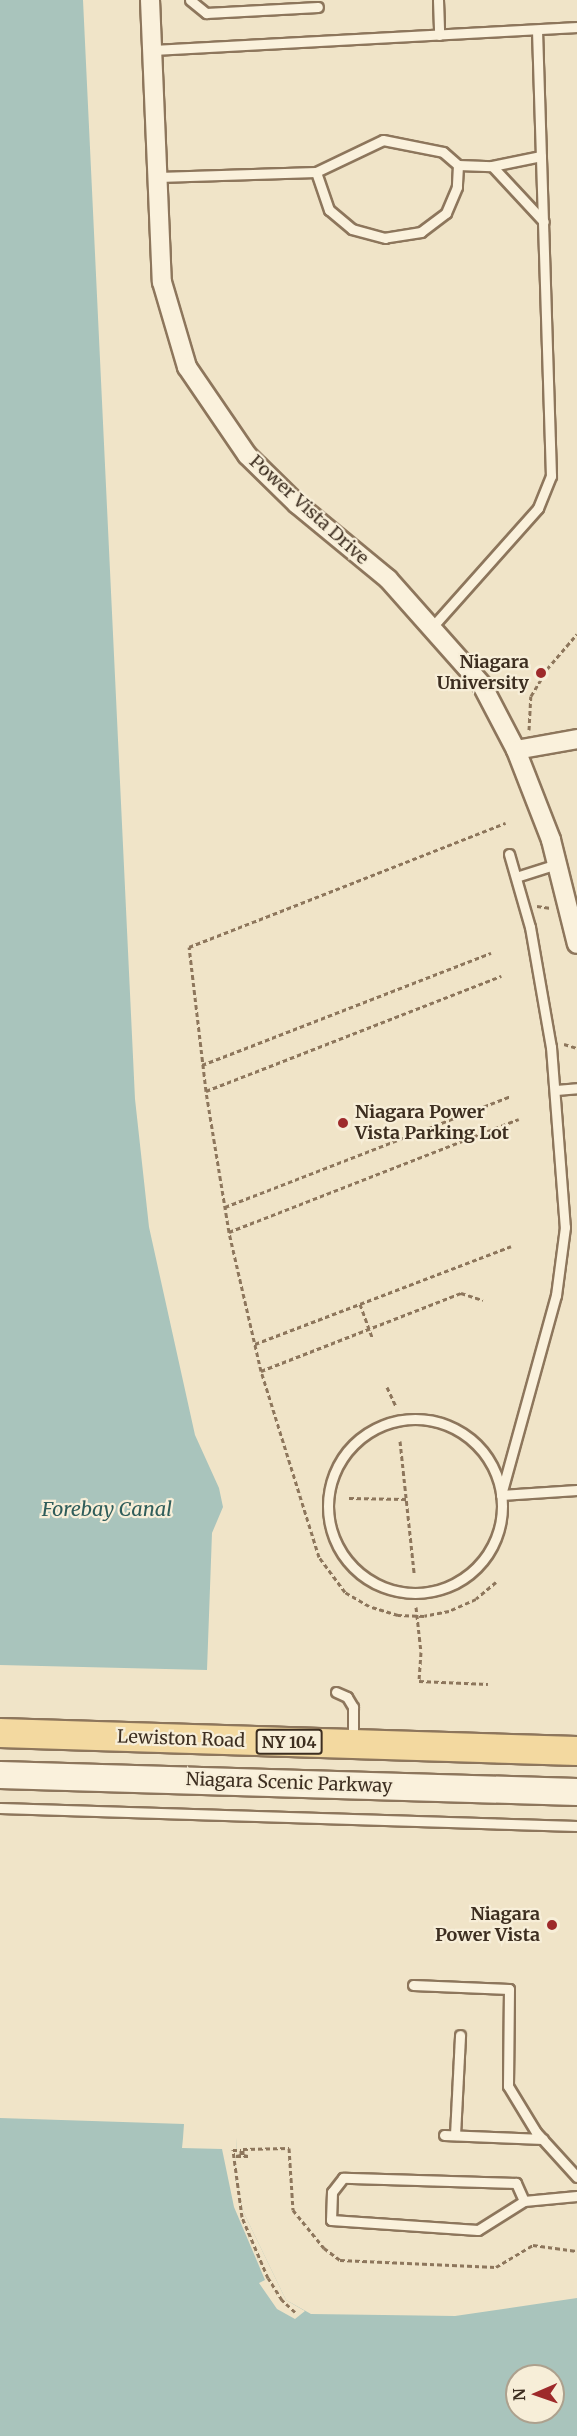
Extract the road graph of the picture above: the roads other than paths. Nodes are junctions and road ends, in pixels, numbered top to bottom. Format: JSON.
{"nodes":[{"id":1,"x":150,"y":0,"type":"edge"},
{"id":2,"x":190,"y":0,"type":"edge"},
{"id":3,"x":438,"y":0,"type":"edge"},
{"id":4,"x":318,"y":7,"type":"dead end"},
{"id":5,"x":577,"y":27,"type":"edge"},
{"id":6,"x":537,"y":31,"type":"junction"},
{"id":7,"x":439,"y":36,"type":"junction"},
{"id":8,"x":153,"y":50,"type":"junction"},
{"id":9,"x":541,"y":156,"type":"junction"},
{"id":10,"x":458,"y":165,"type":"junction"},
{"id":11,"x":492,"y":166,"type":"junction"},
{"id":12,"x":316,"y":172,"type":"junction"},
{"id":13,"x":158,"y":177,"type":"junction"},
{"id":14,"x":544,"y":222,"type":"junction"},
{"id":15,"x":433,"y":626,"type":"junction"},
{"id":16,"x":577,"y":739,"type":"edge"},
{"id":17,"x":516,"y":750,"type":"junction"},
{"id":18,"x":509,"y":854,"type":"dead end"},
{"id":19,"x":557,"y":864,"type":"junction"},
{"id":20,"x":516,"y":877,"type":"junction"},
{"id":21,"x":577,"y":944,"type":"edge"},
{"id":22,"x":577,"y":1088,"type":"edge"},
{"id":23,"x":556,"y":1090,"type":"junction"},
{"id":24,"x":577,"y":1490,"type":"edge"},
{"id":25,"x":501,"y":1495,"type":"junction"},
{"id":26,"x":336,"y":1692,"type":"dead end"},
{"id":27,"x":0,"y":1733,"type":"edge"},
{"id":28,"x":352,"y":1744,"type":"junction"},
{"id":29,"x":577,"y":1751,"type":"edge"},
{"id":30,"x":0,"y":1775,"type":"edge"},
{"id":31,"x":577,"y":1792,"type":"edge"},
{"id":32,"x":0,"y":1808,"type":"edge"},
{"id":33,"x":577,"y":1826,"type":"edge"},
{"id":34,"x":413,"y":1985,"type":"dead end"},
{"id":35,"x":460,"y":2035,"type":"dead end"},
{"id":36,"x":444,"y":2135,"type":"dead end"},
{"id":37,"x":455,"y":2135,"type":"junction"},
{"id":38,"x":543,"y":2139,"type":"junction"},
{"id":39,"x":577,"y":2177,"type":"edge"},
{"id":40,"x":577,"y":2196,"type":"edge"},
{"id":41,"x":524,"y":2201,"type":"junction"}],
"edges":[{"from":1,"to":8,"type":"street","name":"Power Vista Drive"},
{"from":2,"to":4,"type":"lane"},
{"from":3,"to":7,"type":"lane"},
{"from":5,"to":6,"type":"lane"},
{"from":6,"to":7,"type":"lane"},
{"from":6,"to":9,"type":"lane"},
{"from":7,"to":8,"type":"lane"},
{"from":8,"to":13,"type":"street","name":"Power Vista Drive"},
{"from":9,"to":11,"type":"lane"},
{"from":9,"to":14,"type":"lane"},
{"from":10,"to":11,"type":"lane"},
{"from":10,"to":12,"type":"lane"},
{"from":10,"to":12,"type":"lane"},
{"from":11,"to":14,"type":"lane"},
{"from":12,"to":13,"type":"lane"},
{"from":13,"to":15,"type":"street","name":"Power Vista Drive"},
{"from":14,"to":15,"type":"lane"},
{"from":15,"to":17,"type":"street","name":"Power Vista Drive"},
{"from":16,"to":17,"type":"street"},
{"from":17,"to":19,"type":"street","name":"Power Vista Drive"},
{"from":18,"to":20,"type":"lane"},
{"from":19,"to":20,"type":"lane"},
{"from":19,"to":21,"type":"street","name":"Power Vista Drive"},
{"from":20,"to":23,"type":"lane"},
{"from":22,"to":23,"type":"lane"},
{"from":23,"to":25,"type":"lane"},
{"from":24,"to":25,"type":"lane"},
{"from":25,"to":25,"type":"lane"},
{"from":26,"to":28,"type":"lane"},
{"from":27,"to":28,"type":"main road","name":"Lewiston Road","number":"NY 104"},
{"from":28,"to":29,"type":"main road","name":"Lewiston Road","number":"NY 104"},
{"from":30,"to":31,"type":"main road","name":"Niagara Scenic Parkway"},
{"from":32,"to":33,"type":"lane"},
{"from":34,"to":38,"type":"lane"},
{"from":35,"to":37,"type":"lane"},
{"from":36,"to":37,"type":"lane"},
{"from":37,"to":38,"type":"lane"},
{"from":38,"to":39,"type":"lane"},
{"from":40,"to":41,"type":"lane"},
{"from":41,"to":41,"type":"lane"}]}
